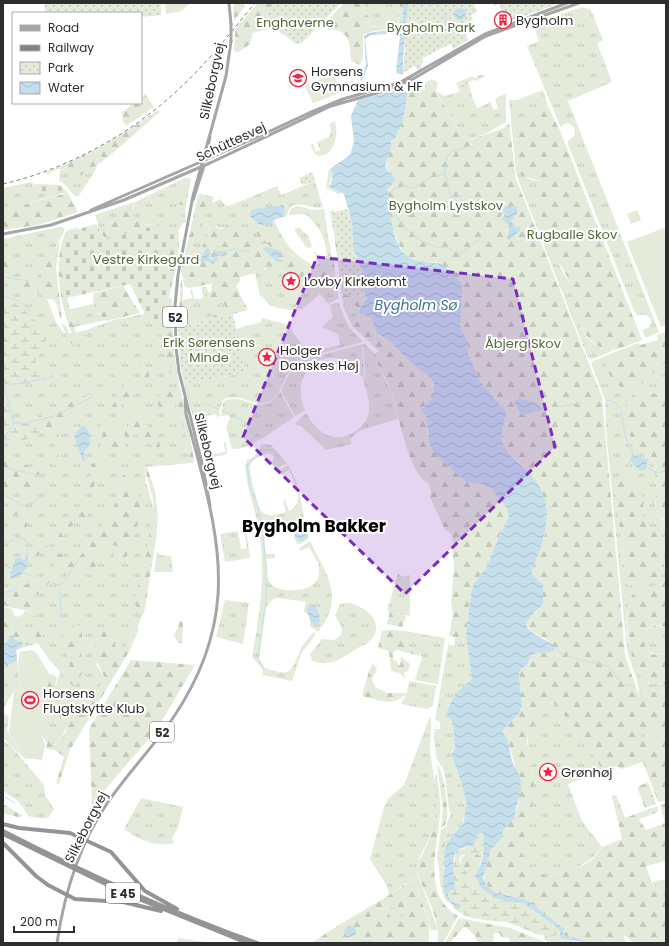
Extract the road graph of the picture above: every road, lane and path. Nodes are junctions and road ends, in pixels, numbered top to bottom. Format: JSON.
{"nodes":[{"id":1,"x":229,"y":3,"type":"edge"},
{"id":2,"x":567,"y":3,"type":"edge"},
{"id":3,"x":579,"y":3,"type":"edge"},
{"id":4,"x":210,"y":135,"type":"junction"},
{"id":5,"x":243,"y":144,"type":"junction"},
{"id":6,"x":208,"y":150,"type":"junction"},
{"id":7,"x":205,"y":160,"type":"junction"},
{"id":8,"x":201,"y":162,"type":"junction"},
{"id":9,"x":204,"y":166,"type":"junction"},
{"id":10,"x":200,"y":168,"type":"junction"},
{"id":11,"x":197,"y":177,"type":"junction"},
{"id":12,"x":170,"y":181,"type":"junction"},
{"id":13,"x":193,"y":200,"type":"junction"},
{"id":14,"x":66,"y":220,"type":"junction"},
{"id":15,"x":3,"y":234,"type":"edge"},
{"id":16,"x":3,"y":824,"type":"edge"},
{"id":17,"x":3,"y":830,"type":"edge"},
{"id":18,"x":3,"y":834,"type":"edge"},
{"id":19,"x":87,"y":841,"type":"junction"},
{"id":20,"x":3,"y":843,"type":"edge"},
{"id":21,"x":67,"y":896,"type":"junction"},
{"id":22,"x":183,"y":918,"type":"junction"},
{"id":23,"x":202,"y":922,"type":"junction"},
{"id":24,"x":57,"y":943,"type":"edge"},
{"id":25,"x":247,"y":943,"type":"edge"},
{"id":26,"x":257,"y":943,"type":"edge"}],
"edges":[{"from":1,"to":4,"type":"main road","name":"Silkeborgvej","bridge":true},
{"from":2,"to":5,"type":"main road","name":"Schüttesvej"},
{"from":3,"to":9,"type":"main road","name":"Schüttesvej"},
{"from":4,"to":6,"type":"main road","name":"Silkeborgvej"},
{"from":4,"to":8,"type":"main road","name":"Silkeborgvej"},
{"from":5,"to":6,"type":"main road","name":"Schüttesvej"},
{"from":5,"to":7,"type":"main road","name":"Schüttesvej"},
{"from":6,"to":7,"type":"main road","name":"Silkeborgvej"},
{"from":7,"to":8,"type":"main road","name":"Schüttesvej"},
{"from":7,"to":9,"type":"main road","name":"Silkeborgvej","number":"52"},
{"from":8,"to":10,"type":"main road","name":"Silkeborgvej","number":"52"},
{"from":8,"to":14,"type":"main road","name":"Schüttesvej"},
{"from":9,"to":10,"type":"main road","name":"Schüttesvej"},
{"from":9,"to":13,"type":"main road","name":"Silkeborgvej","number":"52"},
{"from":10,"to":11,"type":"main road","name":"Silkeborgvej","number":"52"},
{"from":10,"to":12,"type":"main road","name":"Schüttesvej"},
{"from":11,"to":12,"type":"main road"},
{"from":11,"to":13,"type":"main road","name":"Silkeborgvej","number":"52"},
{"from":12,"to":14,"type":"main road","name":"Schüttesvej"},
{"from":13,"to":19,"type":"main road","name":"Silkeborgvej","number":"52"},
{"from":14,"to":15,"type":"main road"},
{"from":16,"to":19,"type":"highway"},
{"from":17,"to":23,"type":"highway","number":"E 45"},
{"from":18,"to":22,"type":"highway","number":"E 45"},
{"from":19,"to":21,"type":"main road","name":"Silkeborgvej","number":"52"},
{"from":19,"to":23,"type":"highway"},
{"from":20,"to":21,"type":"highway"},
{"from":21,"to":22,"type":"highway"},
{"from":21,"to":24,"type":"main road","name":"Silkeborgvej","number":"52"},
{"from":22,"to":25,"type":"highway","number":"E 45"},
{"from":23,"to":26,"type":"highway","number":"E 45"}]}
